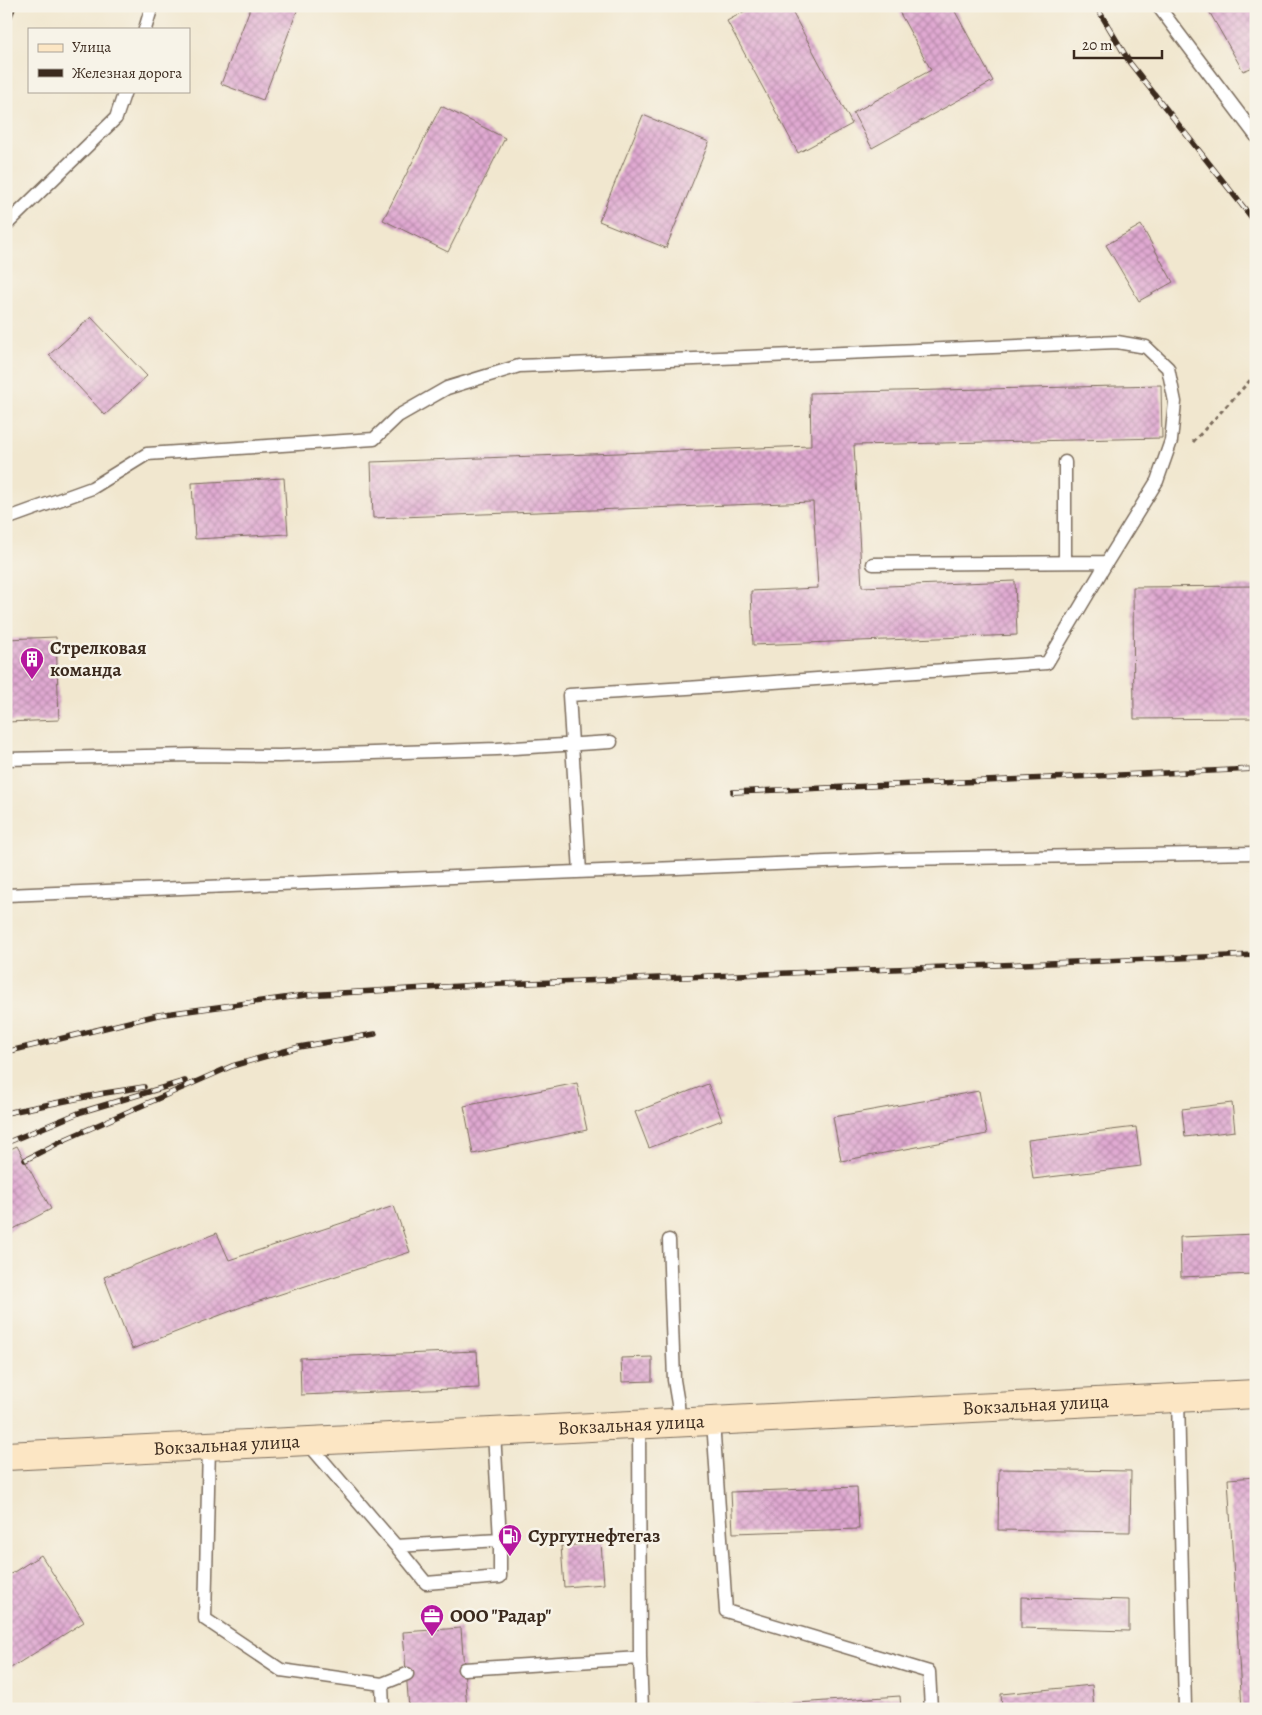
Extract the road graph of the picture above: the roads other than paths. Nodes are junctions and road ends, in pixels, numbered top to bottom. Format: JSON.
{"nodes":[{"id":1,"x":152,"y":6,"type":"edge"},
{"id":2,"x":1158,"y":6,"type":"edge"},
{"id":3,"x":145,"y":28,"type":"edge"},
{"id":4,"x":125,"y":92,"type":"edge"},
{"id":5,"x":1256,"y":136,"type":"edge"},
{"id":6,"x":6,"y":225,"type":"edge"},
{"id":7,"x":1065,"y":462,"type":"dead end"},
{"id":8,"x":6,"y":519,"type":"edge"},
{"id":9,"x":1065,"y":561,"type":"junction"},
{"id":10,"x":1107,"y":562,"type":"junction"},
{"id":11,"x":874,"y":564,"type":"dead end"},
{"id":12,"x":611,"y":742,"type":"dead end"},
{"id":13,"x":572,"y":744,"type":"junction"},
{"id":14,"x":6,"y":759,"type":"edge"},
{"id":15,"x":1256,"y":853,"type":"edge"},
{"id":16,"x":580,"y":872,"type":"junction"},
{"id":17,"x":6,"y":895,"type":"edge"},
{"id":18,"x":669,"y":1240,"type":"dead end"},
{"id":19,"x":1256,"y":1394,"type":"edge"},
{"id":20,"x":1178,"y":1398,"type":"junction"},
{"id":21,"x":713,"y":1421,"type":"junction"},
{"id":22,"x":679,"y":1423,"type":"junction"},
{"id":23,"x":639,"y":1425,"type":"junction"},
{"id":24,"x":494,"y":1432,"type":"junction"},
{"id":25,"x":306,"y":1441,"type":"junction"},
{"id":26,"x":209,"y":1446,"type":"junction"},
{"id":27,"x":6,"y":1456,"type":"edge"},
{"id":28,"x":500,"y":1540,"type":"junction"},
{"id":29,"x":396,"y":1546,"type":"junction"},
{"id":30,"x":640,"y":1658,"type":"junction"},
{"id":31,"x":464,"y":1669,"type":"dead end"},
{"id":32,"x":406,"y":1674,"type":"dead end"},
{"id":33,"x":382,"y":1684,"type":"junction"},
{"id":34,"x":383,"y":1709,"type":"edge"},
{"id":35,"x":642,"y":1709,"type":"edge"},
{"id":36,"x":931,"y":1709,"type":"edge"},
{"id":37,"x":1185,"y":1709,"type":"edge"}],
"edges":[{"from":1,"to":3,"type":"lane"},
{"from":2,"to":5,"type":"lane"},
{"from":4,"to":6,"type":"lane"},
{"from":7,"to":9,"type":"lane"},
{"from":8,"to":10,"type":"lane"},
{"from":9,"to":10,"type":"lane"},
{"from":9,"to":11,"type":"lane"},
{"from":10,"to":13,"type":"lane"},
{"from":12,"to":13,"type":"lane"},
{"from":13,"to":14,"type":"lane"},
{"from":13,"to":16,"type":"lane"},
{"from":15,"to":16,"type":"lane"},
{"from":16,"to":17,"type":"lane"},
{"from":18,"to":22,"type":"lane"},
{"from":19,"to":20,"type":"main road","name":"Вокзальная улица"},
{"from":20,"to":21,"type":"main road","name":"Вокзальная улица"},
{"from":20,"to":37,"type":"lane"},
{"from":21,"to":22,"type":"main road","name":"Вокзальная улица"},
{"from":21,"to":36,"type":"lane"},
{"from":22,"to":23,"type":"main road","name":"Вокзальная улица"},
{"from":23,"to":24,"type":"main road","name":"Вокзальная улица"},
{"from":23,"to":30,"type":"lane"},
{"from":24,"to":25,"type":"main road","name":"Вокзальная улица"},
{"from":24,"to":28,"type":"lane"},
{"from":25,"to":26,"type":"main road","name":"Вокзальная улица"},
{"from":25,"to":29,"type":"lane"},
{"from":26,"to":27,"type":"main road","name":"Вокзальная улица"},
{"from":26,"to":33,"type":"lane"},
{"from":28,"to":29,"type":"lane"},
{"from":28,"to":29,"type":"lane"},
{"from":30,"to":31,"type":"lane"},
{"from":30,"to":35,"type":"lane"},
{"from":32,"to":33,"type":"lane"},
{"from":33,"to":34,"type":"lane"}]}
